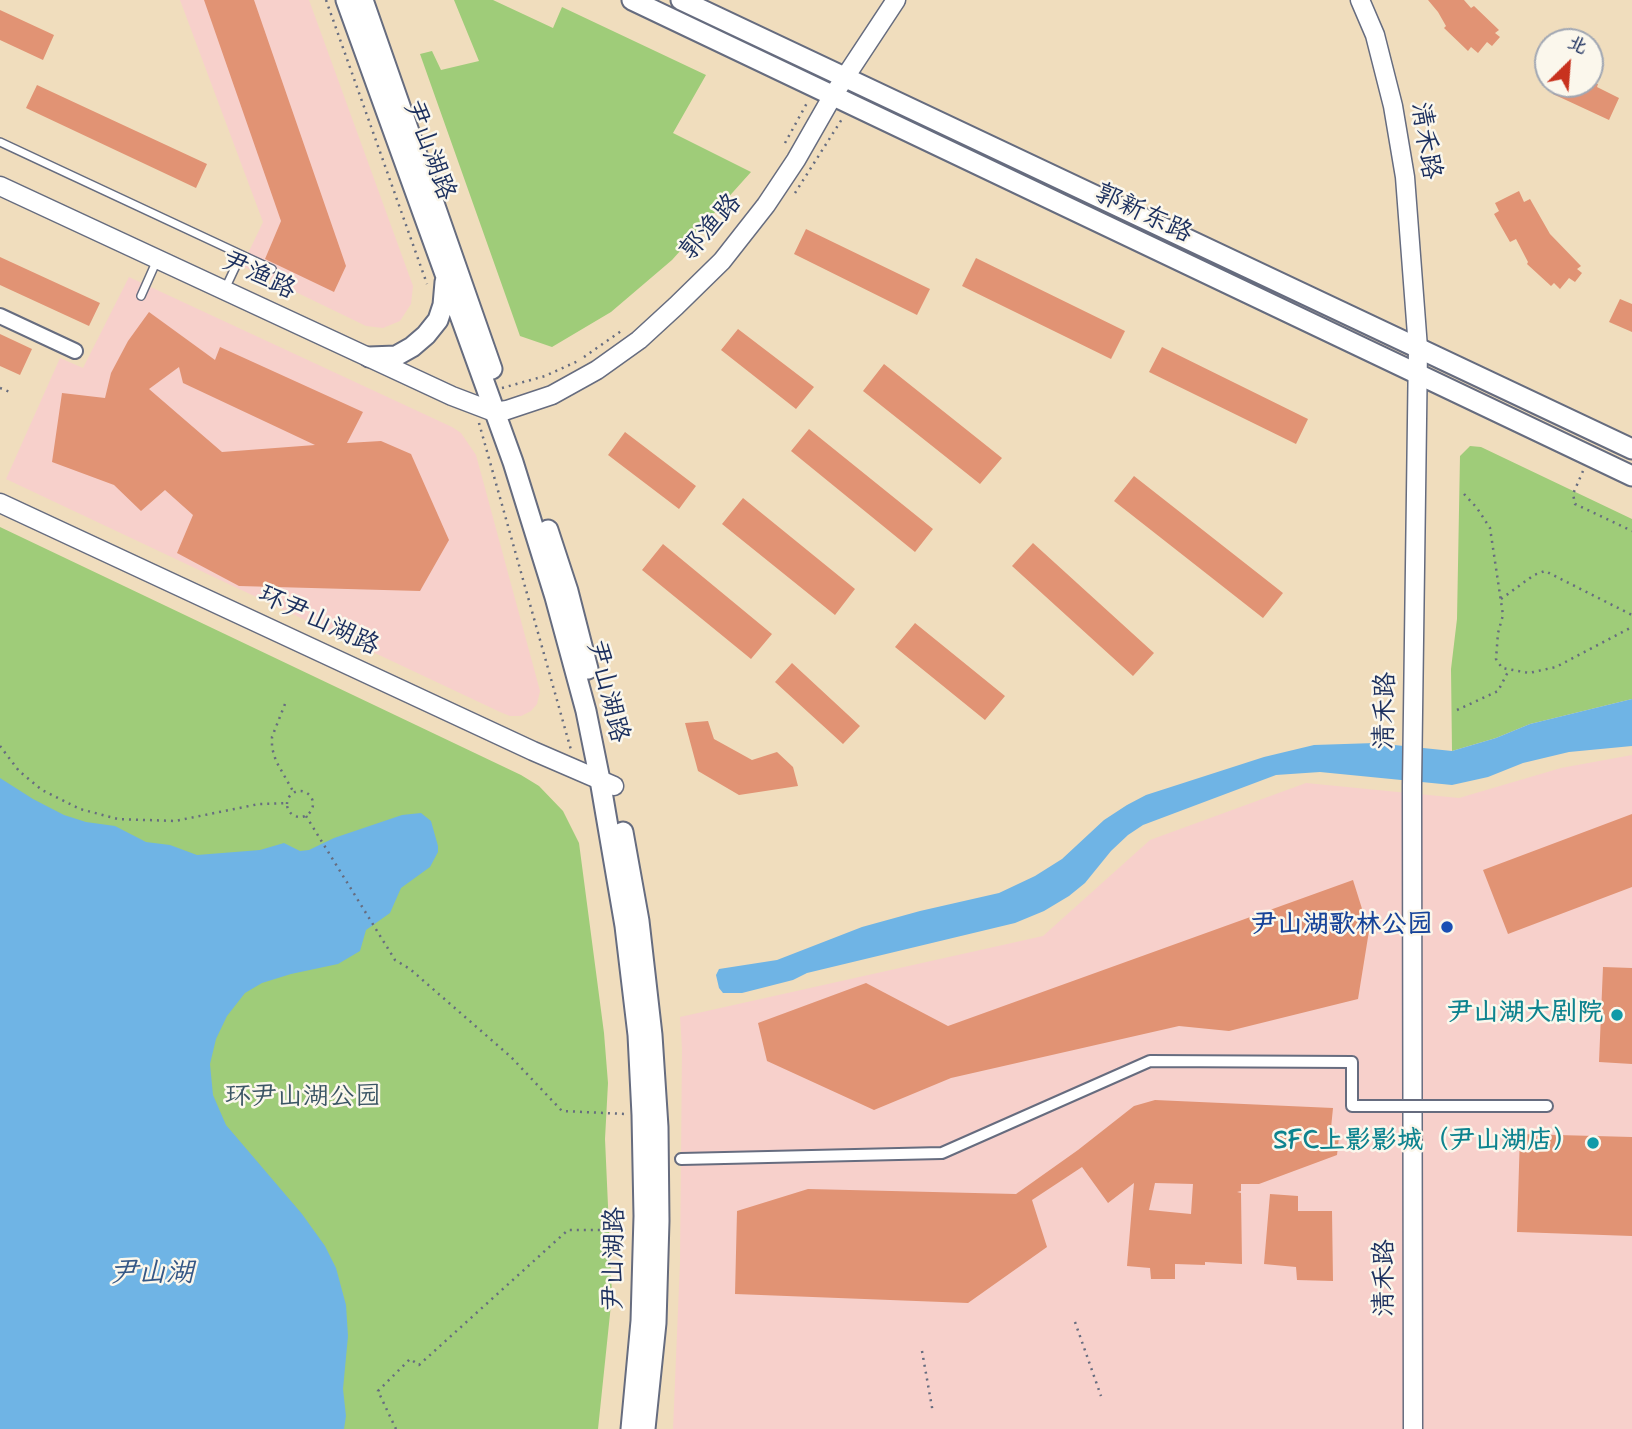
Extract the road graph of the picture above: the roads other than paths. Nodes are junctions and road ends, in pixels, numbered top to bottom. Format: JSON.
{"nodes":[{"id":1,"x":346,"y":0,"type":"edge"},
{"id":2,"x":632,"y":0,"type":"edge"},
{"id":3,"x":681,"y":0,"type":"edge"},
{"id":4,"x":896,"y":0,"type":"edge"},
{"id":5,"x":1360,"y":0,"type":"edge"},
{"id":6,"x":367,"y":6,"type":"edge"},
{"id":7,"x":845,"y":79,"type":"junction"},
{"id":8,"x":832,"y":96,"type":"junction"},
{"id":9,"x":0,"y":142,"type":"edge"},
{"id":10,"x":0,"y":186,"type":"edge"},
{"id":11,"x":241,"y":255,"type":"junction"},
{"id":12,"x":158,"y":259,"type":"junction"},
{"id":13,"x":272,"y":269,"type":"dead end"},
{"id":14,"x":445,"y":278,"type":"junction"},
{"id":15,"x":225,"y":290,"type":"junction"},
{"id":16,"x":141,"y":296,"type":"dead end"},
{"id":17,"x":0,"y":316,"type":"edge"},
{"id":18,"x":1419,"y":348,"type":"junction"},
{"id":19,"x":75,"y":351,"type":"dead end"},
{"id":20,"x":369,"y":357,"type":"junction"},
{"id":21,"x":1418,"y":374,"type":"junction"},
{"id":22,"x":493,"y":409,"type":"junction"},
{"id":23,"x":1632,"y":449,"type":"edge"},
{"id":24,"x":1632,"y":476,"type":"edge"},
{"id":25,"x":0,"y":503,"type":"edge"},
{"id":26,"x":607,"y":783,"type":"junction"},
{"id":27,"x":1547,"y":1106,"type":"dead end"},
{"id":28,"x":681,"y":1158,"type":"dead end"},
{"id":29,"x":643,"y":1390,"type":"junction"},
{"id":30,"x":631,"y":1429,"type":"edge"},
{"id":31,"x":645,"y":1429,"type":"edge"},
{"id":32,"x":1413,"y":1429,"type":"edge"}],
"edges":[{"from":1,"to":14,"type":"main road","name":"尹山湖路"},
{"from":2,"to":8,"type":"main road","name":"郭新东路"},
{"from":3,"to":7,"type":"main road","name":"郭新东路"},
{"from":4,"to":7,"type":"street","name":"郭渔路"},
{"from":5,"to":18,"type":"street","name":"清禾路"},
{"from":6,"to":22,"type":"main road","name":"尹山湖路"},
{"from":7,"to":8,"type":"street","name":"郭渔路"},
{"from":7,"to":18,"type":"main road","name":"郭新东路"},
{"from":8,"to":21,"type":"main road","name":"郭新东路"},
{"from":8,"to":22,"type":"street","name":"郭渔路"},
{"from":9,"to":11,"type":"lane"},
{"from":10,"to":12,"type":"street","name":"尹渔路"},
{"from":11,"to":13,"type":"lane"},
{"from":11,"to":15,"type":"lane"},
{"from":12,"to":15,"type":"street","name":"尹渔路"},
{"from":12,"to":16,"type":"lane"},
{"from":14,"to":20,"type":"main road"},
{"from":14,"to":22,"type":"main road","name":"尹山湖路"},
{"from":15,"to":20,"type":"street","name":"尹渔路"},
{"from":17,"to":19,"type":"street"},
{"from":18,"to":21,"type":"street","name":"清禾路"},
{"from":18,"to":23,"type":"main road","name":"郭新东路"},
{"from":20,"to":22,"type":"street","name":"尹渔路"},
{"from":21,"to":24,"type":"main road","name":"郭新东路"},
{"from":21,"to":32,"type":"street","name":"清禾路"},
{"from":22,"to":26,"type":"main road","name":"尹山湖路"},
{"from":25,"to":26,"type":"street","name":"环尹山湖路"},
{"from":26,"to":29,"type":"main road","name":"尹山湖路"},
{"from":26,"to":29,"type":"main road","name":"尹山湖路"},
{"from":27,"to":28,"type":"street","bridge":true},
{"from":29,"to":30,"type":"main road","name":"尹山湖路"},
{"from":29,"to":31,"type":"main road","name":"尹山湖路"}]}
